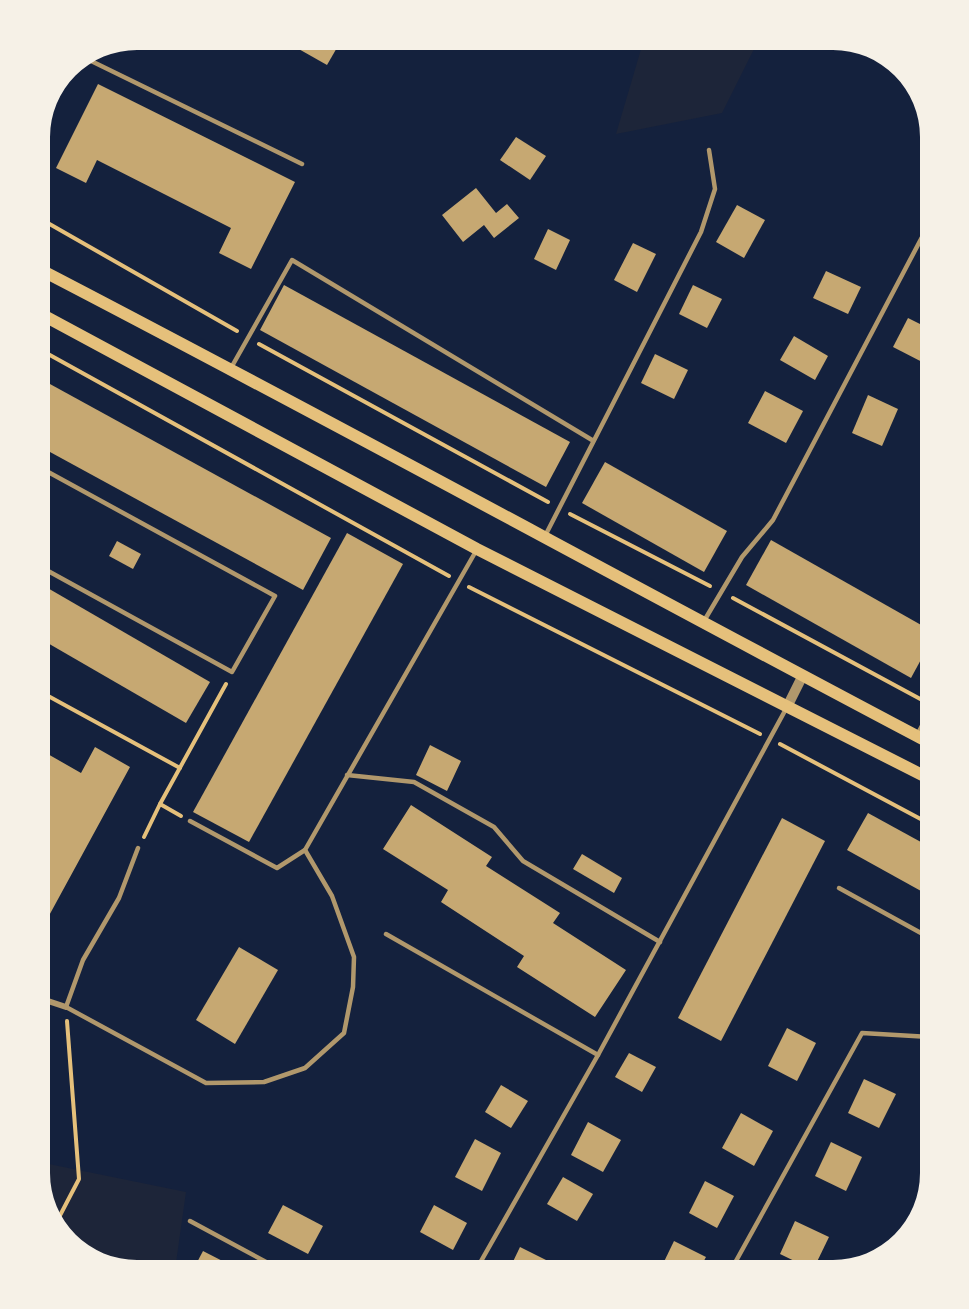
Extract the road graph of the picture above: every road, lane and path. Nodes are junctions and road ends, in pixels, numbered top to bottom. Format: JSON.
{"nodes":[{"id":1,"x":92,"y":62,"type":"edge"},
{"id":2,"x":709,"y":150,"type":"dead end"},
{"id":3,"x":302,"y":164,"type":"dead end"},
{"id":4,"x":50,"y":225,"type":"edge"},
{"id":5,"x":920,"y":241,"type":"edge"},
{"id":6,"x":50,"y":275,"type":"edge"},
{"id":7,"x":50,"y":319,"type":"edge"},
{"id":8,"x":248,"y":338,"type":"junction"},
{"id":9,"x":50,"y":355,"type":"edge"},
{"id":10,"x":231,"y":368,"type":"junction"},
{"id":11,"x":592,"y":440,"type":"junction"},
{"id":12,"x":50,"y":473,"type":"edge"},
{"id":13,"x":559,"y":508,"type":"junction"},
{"id":14,"x":545,"y":536,"type":"junction"},
{"id":15,"x":477,"y":549,"type":"junction"},
{"id":16,"x":50,"y":572,"type":"edge"},
{"id":17,"x":460,"y":582,"type":"junction"},
{"id":18,"x":721,"y":591,"type":"junction"},
{"id":19,"x":703,"y":621,"type":"junction"},
{"id":20,"x":232,"y":672,"type":"junction"},
{"id":21,"x":802,"y":676,"type":"junction"},
{"id":22,"x":50,"y":698,"type":"edge"},
{"id":23,"x":920,"y":699,"type":"edge"},
{"id":24,"x":787,"y":707,"type":"junction"},
{"id":25,"x":920,"y":730,"type":"edge"},
{"id":26,"x":917,"y":736,"type":"junction"},
{"id":27,"x":920,"y":738,"type":"edge"},
{"id":28,"x":770,"y":739,"type":"junction"},
{"id":29,"x":180,"y":768,"type":"junction"},
{"id":30,"x":920,"y":774,"type":"edge"},
{"id":31,"x":347,"y":775,"type":"junction"},
{"id":32,"x":160,"y":804,"type":"junction"},
{"id":33,"x":920,"y":819,"type":"edge"},
{"id":34,"x":190,"y":820,"type":"joint"},
{"id":35,"x":150,"y":826,"type":"dead end"},
{"id":36,"x":138,"y":848,"type":"dead end"},
{"id":37,"x":305,"y":850,"type":"junction"},
{"id":38,"x":839,"y":888,"type":"dead end"},
{"id":39,"x":920,"y":933,"type":"edge"},
{"id":40,"x":386,"y":934,"type":"dead end"},
{"id":41,"x":660,"y":942,"type":"junction"},
{"id":42,"x":50,"y":1002,"type":"edge"},
{"id":43,"x":66,"y":1007,"type":"junction"},
{"id":44,"x":920,"y":1036,"type":"edge"},
{"id":45,"x":598,"y":1054,"type":"junction"},
{"id":46,"x":61,"y":1216,"type":"edge"},
{"id":47,"x":190,"y":1221,"type":"dead end"},
{"id":48,"x":261,"y":1259,"type":"edge"},
{"id":49,"x":482,"y":1260,"type":"edge"},
{"id":50,"x":737,"y":1260,"type":"edge"}],
"edges":[{"from":1,"to":3,"type":"lane"},
{"from":2,"to":11,"type":"lane"},
{"from":4,"to":8,"type":"path"},
{"from":5,"to":18,"type":"lane"},
{"from":6,"to":10,"type":"main road"},
{"from":7,"to":15,"type":"main road"},
{"from":8,"to":10,"type":"lane"},
{"from":8,"to":11,"type":"lane"},
{"from":8,"to":13,"type":"path"},
{"from":9,"to":17,"type":"path"},
{"from":10,"to":14,"type":"main road"},
{"from":11,"to":13,"type":"lane"},
{"from":12,"to":20,"type":"lane"},
{"from":13,"to":14,"type":"lane"},
{"from":13,"to":18,"type":"path"},
{"from":14,"to":19,"type":"main road"},
{"from":15,"to":17,"type":"lane"},
{"from":15,"to":24,"type":"main road"},
{"from":16,"to":20,"type":"lane"},
{"from":17,"to":28,"type":"path"},
{"from":17,"to":31,"type":"lane"},
{"from":18,"to":19,"type":"lane"},
{"from":18,"to":23,"type":"path"},
{"from":19,"to":21,"type":"main road"},
{"from":20,"to":29,"type":"path"},
{"from":21,"to":24,"type":"street"},
{"from":21,"to":26,"type":"main road"},
{"from":22,"to":29,"type":"path"},
{"from":24,"to":28,"type":"lane"},
{"from":24,"to":30,"type":"main road"},
{"from":25,"to":26,"type":"lane"},
{"from":26,"to":27,"type":"main road"},
{"from":28,"to":33,"type":"path"},
{"from":28,"to":41,"type":"lane"},
{"from":29,"to":32,"type":"path"},
{"from":31,"to":37,"type":"lane"},
{"from":31,"to":41,"type":"lane"},
{"from":32,"to":34,"type":"path"},
{"from":32,"to":35,"type":"path"},
{"from":34,"to":37,"type":"lane"},
{"from":36,"to":43,"type":"lane"},
{"from":37,"to":43,"type":"lane"},
{"from":38,"to":39,"type":"lane"},
{"from":40,"to":45,"type":"lane"},
{"from":41,"to":45,"type":"lane"},
{"from":42,"to":43,"type":"street"},
{"from":43,"to":46,"type":"path"},
{"from":44,"to":50,"type":"lane"},
{"from":45,"to":49,"type":"lane"},
{"from":47,"to":48,"type":"lane"}]}
